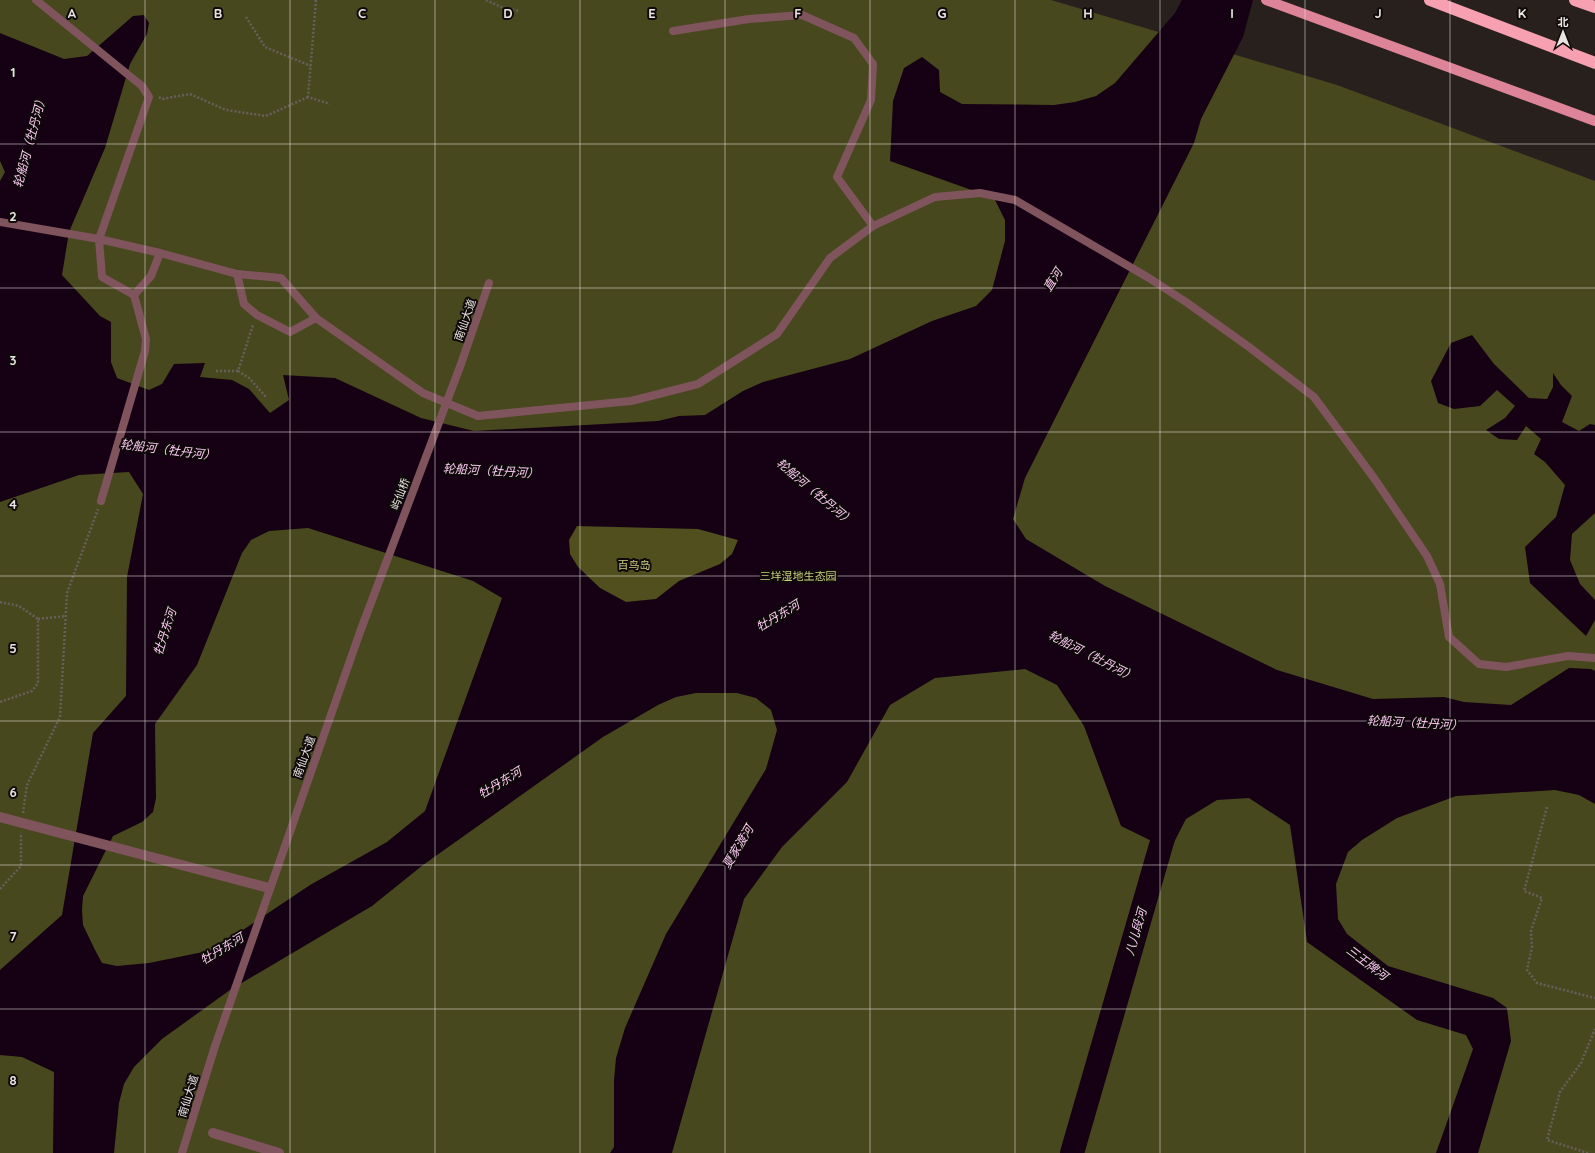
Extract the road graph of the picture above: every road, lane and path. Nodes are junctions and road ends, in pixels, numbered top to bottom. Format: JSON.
{"nodes":[{"id":1,"x":36,"y":0,"type":"edge"},
{"id":2,"x":316,"y":0,"type":"edge"},
{"id":3,"x":486,"y":0,"type":"edge"},
{"id":4,"x":1266,"y":0,"type":"edge"},
{"id":5,"x":1430,"y":0,"type":"edge"},
{"id":6,"x":1575,"y":0,"type":"edge"},
{"id":7,"x":1595,"y":7,"type":"edge"},
{"id":8,"x":519,"y":11,"type":"dead end"},
{"id":9,"x":246,"y":17,"type":"dead end"},
{"id":10,"x":673,"y":31,"type":"dead end"},
{"id":11,"x":1595,"y":63,"type":"edge"},
{"id":12,"x":311,"y":66,"type":"junction"},
{"id":13,"x":142,"y":86,"type":"junction"},
{"id":14,"x":308,"y":97,"type":"junction"},
{"id":15,"x":330,"y":104,"type":"dead end"},
{"id":16,"x":1595,"y":121,"type":"edge"},
{"id":17,"x":0,"y":222,"type":"edge"},
{"id":18,"x":873,"y":226,"type":"junction"},
{"id":19,"x":99,"y":240,"type":"junction"},
{"id":20,"x":160,"y":253,"type":"junction"},
{"id":21,"x":237,"y":274,"type":"junction"},
{"id":22,"x":490,"y":283,"type":"dead end"},
{"id":23,"x":134,"y":295,"type":"junction"},
{"id":24,"x":257,"y":315,"type":"junction"},
{"id":25,"x":316,"y":318,"type":"junction"},
{"id":26,"x":461,"y":364,"type":"joint"},
{"id":27,"x":216,"y":371,"type":"dead end"},
{"id":28,"x":238,"y":371,"type":"junction"},
{"id":29,"x":266,"y":397,"type":"dead end"},
{"id":30,"x":101,"y":501,"type":"joint"},
{"id":31,"x":0,"y":602,"type":"edge"},
{"id":32,"x":66,"y":616,"type":"junction"},
{"id":33,"x":38,"y":619,"type":"junction"},
{"id":34,"x":360,"y":632,"type":"joint"},
{"id":35,"x":1595,"y":658,"type":"edge"},
{"id":36,"x":0,"y":702,"type":"edge"},
{"id":37,"x":1547,"y":807,"type":"dead end"},
{"id":38,"x":0,"y":817,"type":"edge"},
{"id":39,"x":22,"y":820,"type":"dead end"},
{"id":40,"x":21,"y":827,"type":"dead end"},
{"id":41,"x":269,"y":888,"type":"junction"},
{"id":42,"x":0,"y":889,"type":"edge"},
{"id":43,"x":1595,"y":998,"type":"edge"},
{"id":44,"x":1595,"y":1030,"type":"edge"},
{"id":45,"x":213,"y":1133,"type":"dead end"},
{"id":46,"x":182,"y":1153,"type":"edge"},
{"id":47,"x":279,"y":1153,"type":"edge"},
{"id":48,"x":1588,"y":1153,"type":"edge"}],
"edges":[{"from":1,"to":13,"type":"lane"},
{"from":2,"to":12,"type":"path"},
{"from":3,"to":8,"type":"path"},
{"from":4,"to":16,"type":"main road"},
{"from":5,"to":11,"type":"highway"},
{"from":6,"to":7,"type":"highway"},
{"from":9,"to":12,"type":"path"},
{"from":10,"to":18,"type":"lane"},
{"from":12,"to":14,"type":"path"},
{"from":13,"to":14,"type":"path"},
{"from":13,"to":19,"type":"lane"},
{"from":14,"to":15,"type":"path"},
{"from":17,"to":19,"type":"lane"},
{"from":18,"to":25,"type":"lane"},
{"from":18,"to":35,"type":"lane"},
{"from":19,"to":20,"type":"lane"},
{"from":19,"to":23,"type":"lane"},
{"from":20,"to":21,"type":"lane"},
{"from":20,"to":23,"type":"lane"},
{"from":21,"to":24,"type":"lane"},
{"from":21,"to":25,"type":"lane"},
{"from":22,"to":26,"type":"lane","name":"南仙大道"},
{"from":23,"to":30,"type":"lane"},
{"from":24,"to":25,"type":"lane"},
{"from":24,"to":28,"type":"path"},
{"from":26,"to":34,"type":"lane","name":"屿仙桥","bridge":true},
{"from":27,"to":28,"type":"path"},
{"from":28,"to":29,"type":"path"},
{"from":30,"to":32,"type":"path"},
{"from":31,"to":33,"type":"path"},
{"from":32,"to":33,"type":"path"},
{"from":32,"to":39,"type":"path"},
{"from":33,"to":36,"type":"path"},
{"from":34,"to":41,"type":"lane","name":"南仙大道"},
{"from":37,"to":43,"type":"path"},
{"from":38,"to":41,"type":"street","bridge":true},
{"from":40,"to":42,"type":"path"},
{"from":41,"to":46,"type":"lane","name":"南仙大道"},
{"from":44,"to":48,"type":"path"},
{"from":45,"to":47,"type":"street"}]}
